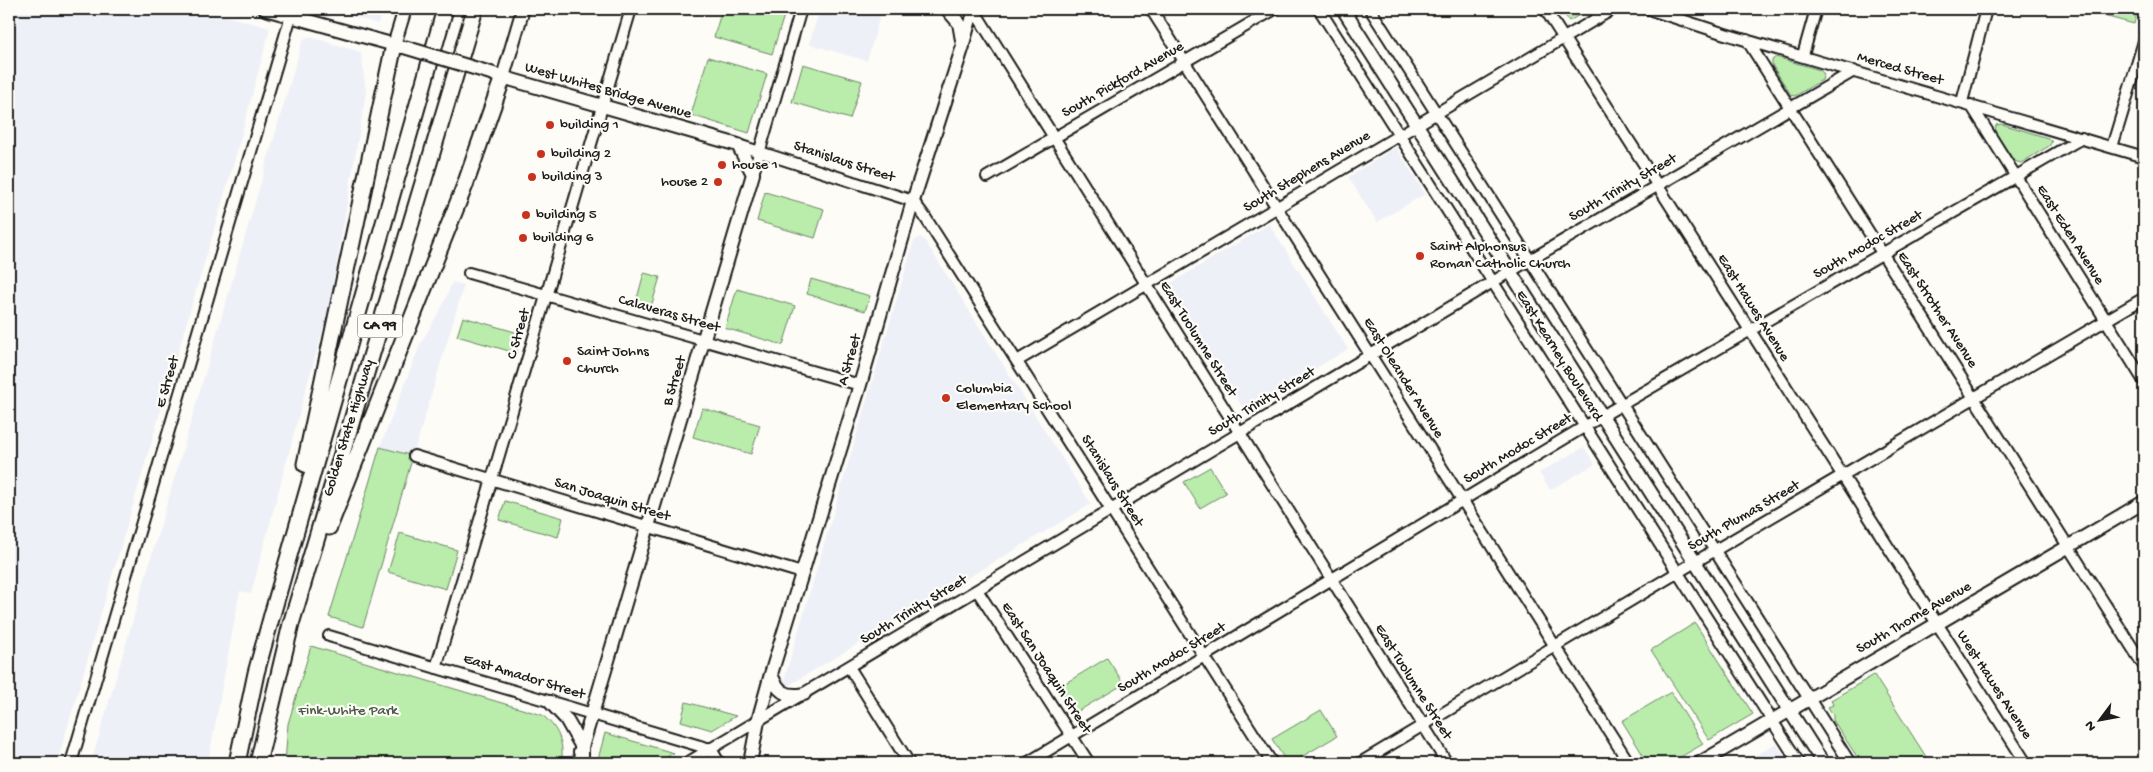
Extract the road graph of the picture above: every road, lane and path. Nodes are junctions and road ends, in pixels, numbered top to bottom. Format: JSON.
{"nodes":[{"id":1,"x":265,"y":9,"type":"edge"},
{"id":2,"x":405,"y":9,"type":"edge"},
{"id":3,"x":445,"y":9,"type":"edge"},
{"id":4,"x":476,"y":9,"type":"edge"},
{"id":5,"x":523,"y":9,"type":"edge"},
{"id":6,"x":631,"y":9,"type":"edge"},
{"id":7,"x":801,"y":9,"type":"edge"},
{"id":8,"x":947,"y":9,"type":"edge"},
{"id":9,"x":972,"y":9,"type":"edge"},
{"id":10,"x":1151,"y":9,"type":"edge"},
{"id":11,"x":1275,"y":9,"type":"edge"},
{"id":12,"x":1319,"y":9,"type":"edge"},
{"id":13,"x":1343,"y":9,"type":"edge"},
{"id":14,"x":1370,"y":9,"type":"edge"},
{"id":15,"x":1545,"y":9,"type":"edge"},
{"id":16,"x":1613,"y":9,"type":"edge"},
{"id":17,"x":1648,"y":9,"type":"edge"},
{"id":18,"x":1816,"y":9,"type":"edge"},
{"id":19,"x":1986,"y":9,"type":"edge"},
{"id":20,"x":292,"y":13,"type":"edge"},
{"id":21,"x":1564,"y":38,"type":"junction"},
{"id":22,"x":1747,"y":40,"type":"junction"},
{"id":23,"x":2144,"y":41,"type":"edge"},
{"id":24,"x":399,"y":46,"type":"junction"},
{"id":25,"x":963,"y":46,"type":"junction"},
{"id":26,"x":1803,"y":55,"type":"junction"},
{"id":27,"x":1185,"y":62,"type":"junction"},
{"id":28,"x":1854,"y":71,"type":"junction"},
{"id":29,"x":498,"y":75,"type":"junction"},
{"id":30,"x":1966,"y":104,"type":"junction"},
{"id":31,"x":602,"y":107,"type":"junction"},
{"id":32,"x":1790,"y":108,"type":"junction"},
{"id":33,"x":1437,"y":113,"type":"junction"},
{"id":34,"x":1417,"y":125,"type":"junction"},
{"id":35,"x":1400,"y":135,"type":"junction"},
{"id":36,"x":1054,"y":138,"type":"junction"},
{"id":37,"x":2082,"y":138,"type":"junction"},
{"id":38,"x":738,"y":145,"type":"junction"},
{"id":39,"x":2112,"y":147,"type":"junction"},
{"id":40,"x":759,"y":152,"type":"junction"},
{"id":41,"x":2144,"y":157,"type":"edge"},
{"id":42,"x":753,"y":174,"type":"junction"},
{"id":43,"x":2016,"y":177,"type":"junction"},
{"id":44,"x":987,"y":178,"type":"dead end"},
{"id":45,"x":1658,"y":186,"type":"junction"},
{"id":46,"x":913,"y":201,"type":"junction"},
{"id":47,"x":1277,"y":207,"type":"junction"},
{"id":48,"x":1883,"y":254,"type":"junction"},
{"id":49,"x":1530,"y":260,"type":"junction"},
{"id":50,"x":1510,"y":271,"type":"junction"},
{"id":51,"x":469,"y":273,"type":"dead end"},
{"id":52,"x":1493,"y":282,"type":"junction"},
{"id":53,"x":1146,"y":285,"type":"junction"},
{"id":54,"x":546,"y":295,"type":"junction"},
{"id":55,"x":2144,"y":298,"type":"edge"},
{"id":56,"x":2106,"y":321,"type":"junction"},
{"id":57,"x":1750,"y":330,"type":"junction"},
{"id":58,"x":705,"y":340,"type":"junction"},
{"id":59,"x":1370,"y":355,"type":"junction"},
{"id":60,"x":1017,"y":361,"type":"junction"},
{"id":61,"x":2144,"y":381,"type":"edge"},
{"id":62,"x":860,"y":385,"type":"junction"},
{"id":63,"x":1975,"y":398,"type":"junction"},
{"id":64,"x":1622,"y":404,"type":"junction"},
{"id":65,"x":1602,"y":416,"type":"junction"},
{"id":66,"x":1585,"y":426,"type":"junction"},
{"id":67,"x":1239,"y":433,"type":"junction"},
{"id":68,"x":414,"y":456,"type":"dead end"},
{"id":69,"x":1842,"y":476,"type":"junction"},
{"id":70,"x":492,"y":480,"type":"junction"},
{"id":71,"x":1462,"y":500,"type":"junction"},
{"id":72,"x":2144,"y":502,"type":"edge"},
{"id":73,"x":1111,"y":510,"type":"junction"},
{"id":74,"x":647,"y":526,"type":"junction"},
{"id":75,"x":2070,"y":546,"type":"junction"},
{"id":76,"x":1715,"y":551,"type":"junction"},
{"id":77,"x":1695,"y":562,"type":"junction"},
{"id":78,"x":802,"y":573,"type":"junction"},
{"id":79,"x":1677,"y":573,"type":"junction"},
{"id":80,"x":1331,"y":579,"type":"junction"},
{"id":81,"x":977,"y":590,"type":"junction"},
{"id":82,"x":272,"y":615,"type":"junction"},
{"id":83,"x":290,"y":624,"type":"junction"},
{"id":84,"x":1936,"y":624,"type":"junction"},
{"id":85,"x":329,"y":636,"type":"dead end"},
{"id":86,"x":1555,"y":647,"type":"junction"},
{"id":87,"x":1204,"y":656,"type":"junction"},
{"id":88,"x":849,"y":666,"type":"junction"},
{"id":89,"x":2144,"y":666,"type":"edge"},
{"id":90,"x":436,"y":668,"type":"junction"},
{"id":91,"x":771,"y":674,"type":"junction"},
{"id":92,"x":804,"y":694,"type":"junction"},
{"id":93,"x":1809,"y":698,"type":"junction"},
{"id":94,"x":550,"y":702,"type":"junction"},
{"id":95,"x":1789,"y":710,"type":"junction"},
{"id":96,"x":592,"y":714,"type":"junction"},
{"id":97,"x":1771,"y":720,"type":"junction"},
{"id":98,"x":758,"y":721,"type":"junction"},
{"id":99,"x":1423,"y":726,"type":"junction"},
{"id":100,"x":1072,"y":736,"type":"junction"},
{"id":101,"x":582,"y":747,"type":"junction"},
{"id":102,"x":710,"y":749,"type":"junction"},
{"id":103,"x":71,"y":763,"type":"edge"},
{"id":104,"x":237,"y":763,"type":"edge"},
{"id":105,"x":258,"y":763,"type":"edge"},
{"id":106,"x":575,"y":763,"type":"edge"},
{"id":107,"x":582,"y":763,"type":"edge"},
{"id":108,"x":687,"y":763,"type":"edge"},
{"id":109,"x":718,"y":763,"type":"edge"},
{"id":110,"x":750,"y":763,"type":"edge"},
{"id":111,"x":909,"y":763,"type":"edge"},
{"id":112,"x":1027,"y":763,"type":"edge"},
{"id":113,"x":1089,"y":763,"type":"edge"},
{"id":114,"x":1272,"y":763,"type":"edge"},
{"id":115,"x":1360,"y":763,"type":"edge"},
{"id":116,"x":1447,"y":763,"type":"edge"},
{"id":117,"x":1629,"y":763,"type":"edge"},
{"id":118,"x":1700,"y":763,"type":"edge"},
{"id":119,"x":1799,"y":763,"type":"edge"},
{"id":120,"x":1823,"y":763,"type":"edge"},
{"id":121,"x":1850,"y":763,"type":"edge"},
{"id":122,"x":2026,"y":763,"type":"edge"}],
"edges":[{"from":1,"to":20,"type":"main road"},
{"from":2,"to":24,"type":"main road"},
{"from":3,"to":82,"type":"highway","name":"Golden State Highway","number":"CA 99"},
{"from":4,"to":83,"type":"highway","name":"Golden State Highway","number":"CA 99"},
{"from":5,"to":29,"type":"main road"},
{"from":6,"to":31,"type":"street","name":"C Street"},
{"from":7,"to":40,"type":"street","name":"B Street"},
{"from":8,"to":25,"type":"main road"},
{"from":9,"to":25,"type":"street","name":"A Street"},
{"from":9,"to":36,"type":"street","name":"East Tuolumne Street"},
{"from":10,"to":27,"type":"street","name":"East Oleander Avenue"},
{"from":11,"to":27,"type":"street","name":"South Pickford Avenue"},
{"from":12,"to":35,"type":"street","name":"East Kearney Boulevard"},
{"from":13,"to":34,"type":"main road","name":"East Kearney Boulevard"},
{"from":14,"to":33,"type":"street","name":"East Kearney Boulevard"},
{"from":15,"to":21,"type":"street","name":"East Hawes Avenue"},
{"from":16,"to":21,"type":"street","name":"South Stephens Avenue"},
{"from":17,"to":22,"type":"street","name":"Merced Street"},
{"from":18,"to":26,"type":"street"},
{"from":19,"to":30,"type":"street"},
{"from":20,"to":24,"type":"main road"},
{"from":20,"to":103,"type":"street","name":"E Street"},
{"from":21,"to":33,"type":"street","name":"South Stephens Avenue"},
{"from":21,"to":45,"type":"street","name":"East Hawes Avenue"},
{"from":22,"to":26,"type":"street","name":"Merced Street"},
{"from":22,"to":32,"type":"street","name":"East Strother Avenue"},
{"from":23,"to":39,"type":"street"},
{"from":24,"to":29,"type":"main road","name":"West Whites Bridge Avenue","bridge":true},
{"from":24,"to":82,"type":"highway"},
{"from":25,"to":46,"type":"main road","name":"A Street"},
{"from":26,"to":28,"type":"street","name":"Merced Street"},
{"from":27,"to":36,"type":"street","name":"South Pickford Avenue"},
{"from":27,"to":47,"type":"street","name":"East Oleander Avenue"},
{"from":28,"to":30,"type":"street","name":"Merced Street"},
{"from":28,"to":32,"type":"street","name":"South Trinity Street"},
{"from":29,"to":31,"type":"main road","name":"West Whites Bridge Avenue"},
{"from":29,"to":83,"type":"highway"},
{"from":30,"to":37,"type":"street","name":"Merced Street"},
{"from":30,"to":43,"type":"street","name":"East Eden Avenue"},
{"from":31,"to":38,"type":"main road","name":"West Whites Bridge Avenue"},
{"from":31,"to":54,"type":"street","name":"C Street"},
{"from":32,"to":45,"type":"street","name":"South Trinity Street"},
{"from":32,"to":48,"type":"street","name":"East Strother Avenue"},
{"from":33,"to":34,"type":"street","name":"South Stephens Avenue"},
{"from":33,"to":49,"type":"street","name":"East Kearney Boulevard"},
{"from":34,"to":35,"type":"street","name":"South Stephens Avenue"},
{"from":34,"to":50,"type":"main road","name":"East Kearney Boulevard"},
{"from":35,"to":47,"type":"street","name":"South Stephens Avenue"},
{"from":35,"to":52,"type":"street","name":"East Kearney Boulevard"},
{"from":36,"to":44,"type":"street","name":"South Pickford Avenue"},
{"from":36,"to":53,"type":"street","name":"East Tuolumne Street"},
{"from":37,"to":39,"type":"street","name":"Merced Street"},
{"from":37,"to":43,"type":"street","name":"South Modoc Street"},
{"from":38,"to":40,"type":"street","name":"West Whites Bridge Avenue"},
{"from":38,"to":42,"type":"main road"},
{"from":39,"to":41,"type":"street","name":"Merced Street"},
{"from":40,"to":42,"type":"street","name":"B Street"},
{"from":40,"to":46,"type":"street","name":"Stanislaus Street"},
{"from":42,"to":58,"type":"main road","name":"B Street"},
{"from":43,"to":48,"type":"street","name":"South Modoc Street"},
{"from":43,"to":56,"type":"street","name":"East Eden Avenue"},
{"from":45,"to":49,"type":"street","name":"South Trinity Street"},
{"from":45,"to":57,"type":"street","name":"East Hawes Avenue"},
{"from":46,"to":60,"type":"street","name":"Stanislaus Street"},
{"from":46,"to":62,"type":"main road","name":"A Street"},
{"from":47,"to":53,"type":"street","name":"South Stephens Avenue"},
{"from":47,"to":59,"type":"street","name":"East Oleander Avenue"},
{"from":48,"to":57,"type":"street","name":"South Modoc Street"},
{"from":48,"to":63,"type":"street","name":"East Strother Avenue"},
{"from":49,"to":50,"type":"street","name":"South Trinity Street"},
{"from":49,"to":64,"type":"street","name":"East Kearney Boulevard"},
{"from":50,"to":52,"type":"street","name":"South Trinity Street"},
{"from":50,"to":65,"type":"main road","name":"East Kearney Boulevard"},
{"from":51,"to":54,"type":"street","name":"Calaveras Street"},
{"from":52,"to":59,"type":"street","name":"South Trinity Street"},
{"from":52,"to":66,"type":"street","name":"East Kearney Boulevard"},
{"from":53,"to":60,"type":"street","name":"South Stephens Avenue"},
{"from":53,"to":67,"type":"street","name":"East Tuolumne Street"},
{"from":54,"to":58,"type":"street","name":"Calaveras Street"},
{"from":54,"to":70,"type":"street","name":"C Street"},
{"from":55,"to":56,"type":"street","name":"South Plumas Street"},
{"from":56,"to":61,"type":"street","name":"East Eden Avenue"},
{"from":56,"to":63,"type":"street","name":"South Plumas Street"},
{"from":57,"to":64,"type":"street","name":"South Modoc Street"},
{"from":57,"to":69,"type":"street","name":"East Hawes Avenue"},
{"from":58,"to":62,"type":"street","name":"Calaveras Street"},
{"from":58,"to":74,"type":"main road","name":"B Street"},
{"from":59,"to":67,"type":"street","name":"South Trinity Street"},
{"from":59,"to":71,"type":"street","name":"East Oleander Avenue"},
{"from":60,"to":73,"type":"street","name":"Stanislaus Street"},
{"from":62,"to":78,"type":"main road","name":"A Street"},
{"from":63,"to":69,"type":"street","name":"South Plumas Street"},
{"from":63,"to":75,"type":"street","name":"East Strother Avenue"},
{"from":64,"to":65,"type":"street","name":"South Modoc Street"},
{"from":64,"to":76,"type":"street","name":"East Kearney Boulevard"},
{"from":65,"to":66,"type":"street","name":"South Modoc Street"},
{"from":65,"to":77,"type":"main road","name":"East Kearney Boulevard"},
{"from":66,"to":71,"type":"street","name":"South Modoc Street"},
{"from":66,"to":79,"type":"street","name":"East Kearney Boulevard"},
{"from":67,"to":73,"type":"street","name":"South Trinity Street"},
{"from":67,"to":80,"type":"street","name":"East Tuolumne Street"},
{"from":68,"to":70,"type":"street","name":"San Joaquin Street"},
{"from":69,"to":76,"type":"street","name":"South Plumas Street"},
{"from":69,"to":84,"type":"street","name":"East Hawes Avenue"},
{"from":70,"to":74,"type":"street","name":"San Joaquin Street"},
{"from":70,"to":90,"type":"street","name":"C Street"},
{"from":71,"to":80,"type":"street","name":"South Modoc Street"},
{"from":71,"to":86,"type":"street","name":"East Oleander Avenue"},
{"from":72,"to":75,"type":"main road","name":"South Thorne Avenue"},
{"from":73,"to":81,"type":"street","name":"South Trinity Street"},
{"from":73,"to":87,"type":"street","name":"Stanislaus Street"},
{"from":74,"to":78,"type":"street","name":"San Joaquin Street"},
{"from":74,"to":96,"type":"main road","name":"B Street"},
{"from":75,"to":84,"type":"main road","name":"South Thorne Avenue"},
{"from":75,"to":89,"type":"street","name":"East Strother Avenue"},
{"from":76,"to":77,"type":"street","name":"South Plumas Street"},
{"from":76,"to":93,"type":"street","name":"East Kearney Boulevard"},
{"from":77,"to":79,"type":"street","name":"South Plumas Street"},
{"from":77,"to":95,"type":"main road","name":"East Kearney Boulevard"},
{"from":78,"to":91,"type":"main road","name":"A Street"},
{"from":79,"to":86,"type":"street","name":"South Plumas Street"},
{"from":79,"to":97,"type":"street","name":"East Kearney Boulevard"},
{"from":80,"to":87,"type":"street","name":"South Modoc Street"},
{"from":80,"to":99,"type":"street","name":"East Tuolumne Street"},
{"from":81,"to":88,"type":"street","name":"South Trinity Street"},
{"from":81,"to":100,"type":"street","name":"East San Joaquin Street"},
{"from":82,"to":104,"type":"highway","name":"Golden State Highway","number":"CA 99"},
{"from":83,"to":105,"type":"highway","name":"Golden State Highway","number":"CA 99"},
{"from":84,"to":93,"type":"main road","name":"South Thorne Avenue"},
{"from":84,"to":122,"type":"street","name":"West Hawes Avenue"},
{"from":85,"to":90,"type":"street","name":"East Amador Street"},
{"from":86,"to":99,"type":"street","name":"South Plumas Street"},
{"from":86,"to":117,"type":"street","name":"East Oleander Avenue"},
{"from":87,"to":100,"type":"street","name":"South Modoc Street"},
{"from":87,"to":114,"type":"street","name":"Stanislaus Street"},
{"from":88,"to":92,"type":"street","name":"South Trinity Street"},
{"from":88,"to":111,"type":"street"},
{"from":90,"to":94,"type":"street","name":"East Amador Street"},
{"from":91,"to":92,"type":"main road"},
{"from":91,"to":98,"type":"main road","name":"A Street"},
{"from":92,"to":98,"type":"street","name":"South Trinity Street"},
{"from":93,"to":95,"type":"main road","name":"South Thorne Avenue"},
{"from":93,"to":121,"type":"street","name":"East Kearney Boulevard"},
{"from":94,"to":96,"type":"street","name":"East Amador Street"},
{"from":94,"to":101,"type":"main road"},
{"from":95,"to":97,"type":"main road","name":"South Thorne Avenue"},
{"from":95,"to":120,"type":"main road","name":"East Kearney Boulevard"},
{"from":96,"to":101,"type":"main road","name":"B Street"},
{"from":96,"to":102,"type":"street","name":"East Amador Street"},
{"from":97,"to":118,"type":"main road","name":"South Thorne Avenue"},
{"from":97,"to":119,"type":"street","name":"East Kearney Boulevard"},
{"from":98,"to":102,"type":"street","name":"South Trinity Street"},
{"from":98,"to":110,"type":"main road"},
{"from":99,"to":115,"type":"street","name":"South Plumas Street"},
{"from":99,"to":116,"type":"street","name":"East Tuolumne Street"},
{"from":100,"to":112,"type":"street","name":"South Modoc Street"},
{"from":100,"to":113,"type":"street","name":"East San Joaquin Street"},
{"from":101,"to":106,"type":"main road"},
{"from":101,"to":107,"type":"main road","name":"B Street"},
{"from":102,"to":108,"type":"street","name":"South Trinity Street"},
{"from":102,"to":109,"type":"main road"}]}
